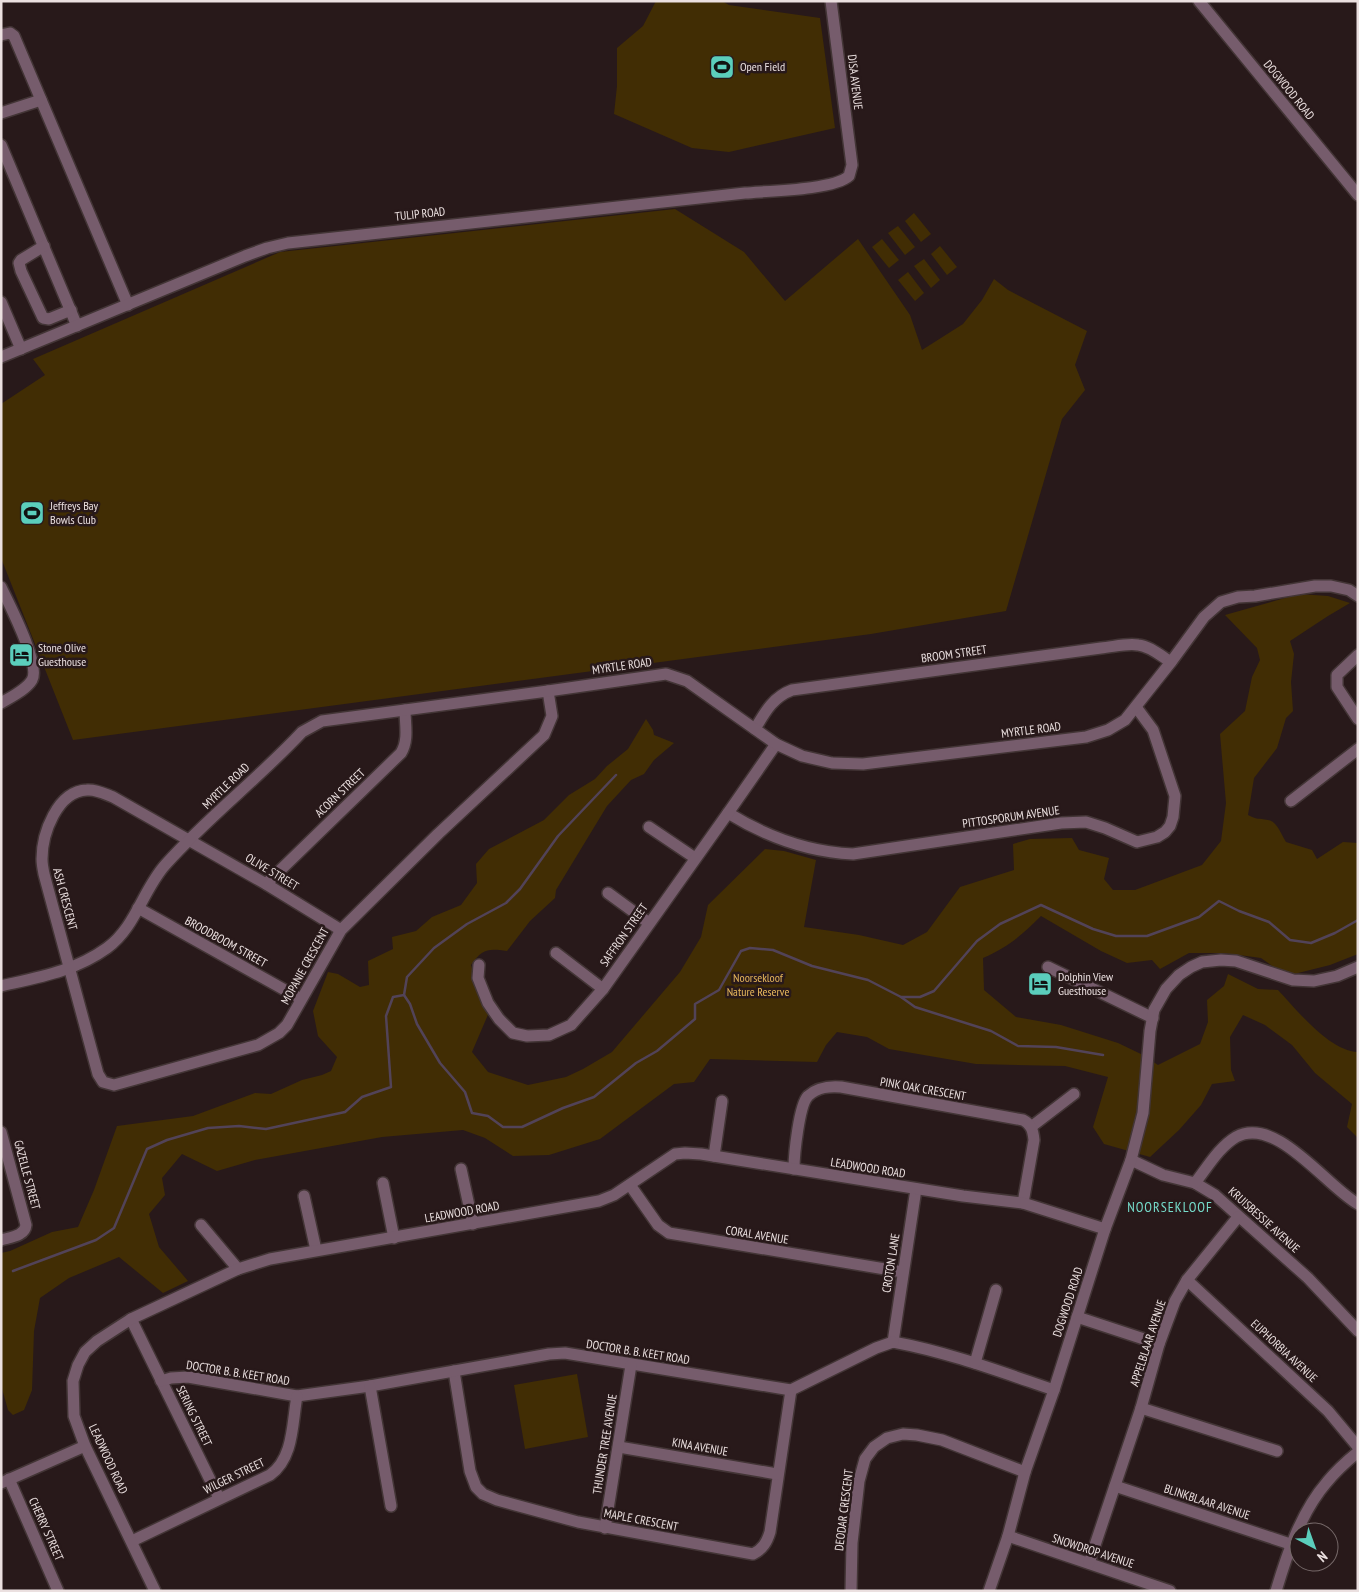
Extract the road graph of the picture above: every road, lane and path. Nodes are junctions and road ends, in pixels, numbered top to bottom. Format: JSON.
{"nodes":[{"id":1,"x":831,"y":1,"type":"edge"},
{"id":2,"x":1199,"y":1,"type":"edge"},
{"id":3,"x":1,"y":35,"type":"edge"},
{"id":4,"x":41,"y":100,"type":"junction"},
{"id":5,"x":1,"y":113,"type":"edge"},
{"id":6,"x":1,"y":146,"type":"edge"},
{"id":7,"x":852,"y":166,"type":"joint"},
{"id":8,"x":1358,"y":195,"type":"edge"},
{"id":9,"x":44,"y":246,"type":"junction"},
{"id":10,"x":1,"y":302,"type":"edge"},
{"id":11,"x":128,"y":305,"type":"junction"},
{"id":12,"x":70,"y":310,"type":"junction"},
{"id":13,"x":77,"y":326,"type":"junction"},
{"id":14,"x":21,"y":349,"type":"junction"},
{"id":15,"x":1,"y":357,"type":"edge"},
{"id":16,"x":1,"y":587,"type":"edge"},
{"id":17,"x":1358,"y":596,"type":"edge"},
{"id":18,"x":1358,"y":655,"type":"edge"},
{"id":19,"x":1171,"y":662,"type":"junction"},
{"id":20,"x":548,"y":691,"type":"junction"},
{"id":21,"x":1,"y":703,"type":"edge"},
{"id":22,"x":1136,"y":707,"type":"junction"},
{"id":23,"x":405,"y":710,"type":"junction"},
{"id":24,"x":1358,"y":719,"type":"edge"},
{"id":25,"x":755,"y":729,"type":"junction"},
{"id":26,"x":776,"y":744,"type":"junction"},
{"id":27,"x":1358,"y":749,"type":"edge"},
{"id":28,"x":1291,"y":801,"type":"dead end"},
{"id":29,"x":728,"y":813,"type":"junction"},
{"id":30,"x":649,"y":826,"type":"dead end"},
{"id":31,"x":189,"y":840,"type":"junction"},
{"id":32,"x":695,"y":858,"type":"junction"},
{"id":33,"x":266,"y":884,"type":"junction"},
{"id":34,"x":608,"y":893,"type":"dead end"},
{"id":35,"x":138,"y":908,"type":"junction"},
{"id":36,"x":648,"y":923,"type":"junction"},
{"id":37,"x":341,"y":930,"type":"junction"},
{"id":38,"x":556,"y":954,"type":"dead end"},
{"id":39,"x":479,"y":965,"type":"dead end"},
{"id":40,"x":1048,"y":967,"type":"dead end"},
{"id":41,"x":1358,"y":968,"type":"edge"},
{"id":42,"x":70,"y":969,"type":"junction"},
{"id":43,"x":1,"y":986,"type":"edge"},
{"id":44,"x":603,"y":989,"type":"junction"},
{"id":45,"x":301,"y":999,"type":"junction"},
{"id":46,"x":1152,"y":1018,"type":"junction"},
{"id":47,"x":1074,"y":1094,"type":"dead end"},
{"id":48,"x":722,"y":1101,"type":"dead end"},
{"id":49,"x":1031,"y":1127,"type":"junction"},
{"id":50,"x":1,"y":1132,"type":"edge"},
{"id":51,"x":714,"y":1156,"type":"junction"},
{"id":52,"x":1130,"y":1160,"type":"junction"},
{"id":53,"x":461,"y":1169,"type":"dead end"},
{"id":54,"x":794,"y":1169,"type":"junction"},
{"id":55,"x":383,"y":1182,"type":"dead end"},
{"id":56,"x":1194,"y":1183,"type":"junction"},
{"id":57,"x":630,"y":1186,"type":"junction"},
{"id":58,"x":916,"y":1189,"type":"junction"},
{"id":59,"x":304,"y":1196,"type":"dead end"},
{"id":60,"x":1023,"y":1203,"type":"junction"},
{"id":61,"x":1358,"y":1204,"type":"edge"},
{"id":62,"x":1238,"y":1216,"type":"junction"},
{"id":63,"x":473,"y":1224,"type":"junction"},
{"id":64,"x":201,"y":1225,"type":"dead end"},
{"id":65,"x":1105,"y":1229,"type":"junction"},
{"id":66,"x":394,"y":1238,"type":"junction"},
{"id":67,"x":1,"y":1240,"type":"edge"},
{"id":68,"x":316,"y":1250,"type":"junction"},
{"id":69,"x":238,"y":1270,"type":"junction"},
{"id":70,"x":902,"y":1272,"type":"junction"},
{"id":71,"x":1187,"y":1280,"type":"junction"},
{"id":72,"x":996,"y":1290,"type":"dead end"},
{"id":73,"x":1077,"y":1317,"type":"junction"},
{"id":74,"x":131,"y":1319,"type":"junction"},
{"id":75,"x":1358,"y":1332,"type":"edge"},
{"id":76,"x":893,"y":1342,"type":"junction"},
{"id":77,"x":1159,"y":1344,"type":"junction"},
{"id":78,"x":975,"y":1363,"type":"junction"},
{"id":79,"x":632,"y":1365,"type":"junction"},
{"id":80,"x":454,"y":1371,"type":"junction"},
{"id":81,"x":161,"y":1380,"type":"junction"},
{"id":82,"x":370,"y":1386,"type":"junction"},
{"id":83,"x":791,"y":1390,"type":"junction"},
{"id":84,"x":1054,"y":1390,"type":"junction"},
{"id":85,"x":297,"y":1396,"type":"junction"},
{"id":86,"x":1142,"y":1408,"type":"junction"},
{"id":87,"x":84,"y":1446,"type":"junction"},
{"id":88,"x":1358,"y":1446,"type":"edge"},
{"id":89,"x":619,"y":1447,"type":"junction"},
{"id":90,"x":1277,"y":1452,"type":"dead end"},
{"id":91,"x":1358,"y":1452,"type":"edge"},
{"id":92,"x":1026,"y":1472,"type":"junction"},
{"id":93,"x":777,"y":1474,"type":"junction"},
{"id":94,"x":5,"y":1481,"type":"edge"},
{"id":95,"x":1115,"y":1486,"type":"junction"},
{"id":96,"x":219,"y":1498,"type":"junction"},
{"id":97,"x":391,"y":1506,"type":"dead end"},
{"id":98,"x":1302,"y":1522,"type":"edge"},
{"id":99,"x":605,"y":1528,"type":"junction"},
{"id":100,"x":1008,"y":1536,"type":"junction"},
{"id":101,"x":132,"y":1541,"type":"junction"},
{"id":102,"x":1289,"y":1544,"type":"edge"},
{"id":103,"x":1289,"y":1547,"type":"edge"},
{"id":104,"x":1089,"y":1563,"type":"junction"},
{"id":105,"x":58,"y":1591,"type":"edge"},
{"id":106,"x":155,"y":1591,"type":"edge"},
{"id":107,"x":851,"y":1591,"type":"edge"},
{"id":108,"x":989,"y":1591,"type":"edge"},
{"id":109,"x":1170,"y":1591,"type":"edge"},
{"id":110,"x":1276,"y":1591,"type":"edge"}],
"edges":[{"from":1,"to":7,"type":"street","name":"DISA AVENUE"},
{"from":2,"to":8,"type":"street","name":"DOGWOOD ROAD"},
{"from":3,"to":4,"type":"street"},
{"from":4,"to":5,"type":"street"},
{"from":4,"to":11,"type":"street"},
{"from":6,"to":9,"type":"street"},
{"from":7,"to":11,"type":"street","name":"TULIP ROAD"},
{"from":9,"to":12,"type":"street"},
{"from":9,"to":12,"type":"street"},
{"from":10,"to":14,"type":"street"},
{"from":11,"to":13,"type":"street","name":"TULIP ROAD"},
{"from":12,"to":13,"type":"street"},
{"from":13,"to":14,"type":"street","name":"TULIP ROAD"},
{"from":14,"to":15,"type":"street","name":"TULIP ROAD"},
{"from":16,"to":21,"type":"street"},
{"from":17,"to":19,"type":"street","name":"MYRTLE ROAD"},
{"from":18,"to":24,"type":"street"},
{"from":19,"to":22,"type":"street","name":"MYRTLE ROAD"},
{"from":19,"to":25,"type":"street","name":"BROOM STREET"},
{"from":20,"to":23,"type":"street","name":"MYRTLE ROAD"},
{"from":20,"to":25,"type":"street","name":"MYRTLE ROAD"},
{"from":20,"to":37,"type":"street","name":"MOPANIE CRESCENT"},
{"from":22,"to":26,"type":"street","name":"MYRTLE ROAD"},
{"from":22,"to":29,"type":"street","name":"PITTOSPORUM AVENUE"},
{"from":23,"to":31,"type":"street","name":"MYRTLE ROAD"},
{"from":23,"to":33,"type":"street","name":"ACORN STREET"},
{"from":25,"to":26,"type":"street","name":"MYRTLE ROAD"},
{"from":26,"to":29,"type":"street","name":"SAFFRON STREET"},
{"from":27,"to":28,"type":"street"},
{"from":29,"to":32,"type":"street","name":"SAFFRON STREET"},
{"from":30,"to":32,"type":"street"},
{"from":31,"to":33,"type":"street","name":"OLIVE STREET"},
{"from":31,"to":35,"type":"street","name":"MYRTLE ROAD"},
{"from":31,"to":42,"type":"street","name":"ASH CRESCENT"},
{"from":32,"to":36,"type":"street","name":"SAFFRON STREET"},
{"from":33,"to":37,"type":"street","name":"OLIVE STREET"},
{"from":34,"to":36,"type":"street"},
{"from":35,"to":42,"type":"street","name":"MYRTLE ROAD"},
{"from":35,"to":45,"type":"street","name":"BROODBOOM STREET"},
{"from":36,"to":44,"type":"street","name":"SAFFRON STREET"},
{"from":37,"to":45,"type":"street","name":"MOPANIE CRESCENT"},
{"from":38,"to":44,"type":"street"},
{"from":39,"to":44,"type":"street","name":"SAFFRON STREET"},
{"from":40,"to":46,"type":"street"},
{"from":41,"to":46,"type":"street","name":"DOGWOOD ROAD"},
{"from":42,"to":43,"type":"street","name":"MYRTLE ROAD"},
{"from":42,"to":45,"type":"street","name":"MOPANIE CRESCENT"},
{"from":46,"to":52,"type":"street","name":"DOGWOOD ROAD"},
{"from":47,"to":49,"type":"street"},
{"from":48,"to":51,"type":"street"},
{"from":49,"to":54,"type":"street","name":"PINK OAK CRESCENT"},
{"from":49,"to":60,"type":"street"},
{"from":50,"to":67,"type":"street","name":"GAZELLE STREET"},
{"from":51,"to":54,"type":"street","name":"LEADWOOD ROAD"},
{"from":51,"to":57,"type":"street","name":"LEADWOOD ROAD"},
{"from":52,"to":56,"type":"street","name":"KRUISBESSIE AVENUE"},
{"from":52,"to":65,"type":"street","name":"DOGWOOD ROAD"},
{"from":53,"to":63,"type":"street"},
{"from":54,"to":58,"type":"street","name":"LEADWOOD ROAD"},
{"from":55,"to":66,"type":"street"},
{"from":56,"to":61,"type":"street"},
{"from":56,"to":62,"type":"street","name":"KRUISBESSIE AVENUE"},
{"from":57,"to":63,"type":"street","name":"LEADWOOD ROAD"},
{"from":57,"to":70,"type":"street","name":"CORAL AVENUE"},
{"from":58,"to":60,"type":"street","name":"LEADWOOD ROAD"},
{"from":58,"to":70,"type":"street","name":"CROTON LANE"},
{"from":59,"to":68,"type":"street"},
{"from":60,"to":65,"type":"street","name":"LEADWOOD ROAD"},
{"from":62,"to":71,"type":"street","name":"APPELBLAAR AVENUE"},
{"from":62,"to":75,"type":"street","name":"KRUISBESSIE AVENUE"},
{"from":63,"to":66,"type":"street","name":"LEADWOOD ROAD"},
{"from":64,"to":69,"type":"street"},
{"from":65,"to":73,"type":"street","name":"DOGWOOD ROAD"},
{"from":66,"to":68,"type":"street","name":"LEADWOOD ROAD"},
{"from":68,"to":69,"type":"street","name":"LEADWOOD ROAD"},
{"from":69,"to":74,"type":"street","name":"LEADWOOD ROAD"},
{"from":70,"to":76,"type":"street","name":"CROTON LANE"},
{"from":71,"to":77,"type":"street","name":"APPELBLAAR AVENUE"},
{"from":71,"to":88,"type":"street","name":"EUPHORBIA AVENUE"},
{"from":72,"to":78,"type":"street"},
{"from":73,"to":77,"type":"street"},
{"from":73,"to":84,"type":"street","name":"DOGWOOD ROAD"},
{"from":74,"to":81,"type":"street","name":"SERING STREET"},
{"from":74,"to":87,"type":"street","name":"LEADWOOD ROAD"},
{"from":76,"to":78,"type":"street"},
{"from":76,"to":83,"type":"street"},
{"from":77,"to":86,"type":"street","name":"APPELBLAAR AVENUE"},
{"from":78,"to":84,"type":"street"},
{"from":79,"to":80,"type":"street","name":"DOCTOR B. B. KEET ROAD"},
{"from":79,"to":83,"type":"street","name":"DOCTOR B. B. KEET ROAD"},
{"from":79,"to":89,"type":"street","name":"THUNDER TREE AVENUE"},
{"from":80,"to":82,"type":"street","name":"DOCTOR B. B. KEET ROAD"},
{"from":80,"to":99,"type":"street","name":"MAPLE CRESCENT"},
{"from":81,"to":85,"type":"street","name":"DOCTOR B. B. KEET ROAD"},
{"from":81,"to":96,"type":"street","name":"SERING STREET"},
{"from":82,"to":85,"type":"street","name":"DOCTOR B. B. KEET ROAD"},
{"from":82,"to":97,"type":"street"},
{"from":83,"to":93,"type":"street","name":"MAPLE CRESCENT"},
{"from":84,"to":92,"type":"street","name":"DOGWOOD ROAD"},
{"from":85,"to":96,"type":"street","name":"WILGER STREET"},
{"from":86,"to":90,"type":"street"},
{"from":86,"to":95,"type":"street","name":"APPELBLAAR AVENUE"},
{"from":87,"to":94,"type":"street"},
{"from":87,"to":101,"type":"street","name":"LEADWOOD ROAD"},
{"from":89,"to":93,"type":"street","name":"KINA AVENUE"},
{"from":89,"to":99,"type":"street","name":"THUNDER TREE AVENUE"},
{"from":91,"to":98,"type":"street"},
{"from":92,"to":100,"type":"street","name":"DOGWOOD ROAD"},
{"from":92,"to":107,"type":"street","name":"DEODAR CRESCENT"},
{"from":93,"to":99,"type":"street","name":"MAPLE CRESCENT"},
{"from":94,"to":105,"type":"street","name":"CHERRY STREET"},
{"from":95,"to":102,"type":"street","name":"BLINKBLAAR AVENUE"},
{"from":95,"to":104,"type":"street","name":"APPELBLAAR AVENUE"},
{"from":96,"to":101,"type":"street","name":"WILGER STREET"},
{"from":100,"to":104,"type":"street","name":"SNOWDROP AVENUE"},
{"from":100,"to":108,"type":"street","name":"DOGWOOD ROAD"},
{"from":101,"to":106,"type":"street","name":"LEADWOOD ROAD"},
{"from":103,"to":110,"type":"street"},
{"from":104,"to":109,"type":"street","name":"SNOWDROP AVENUE"}]}
